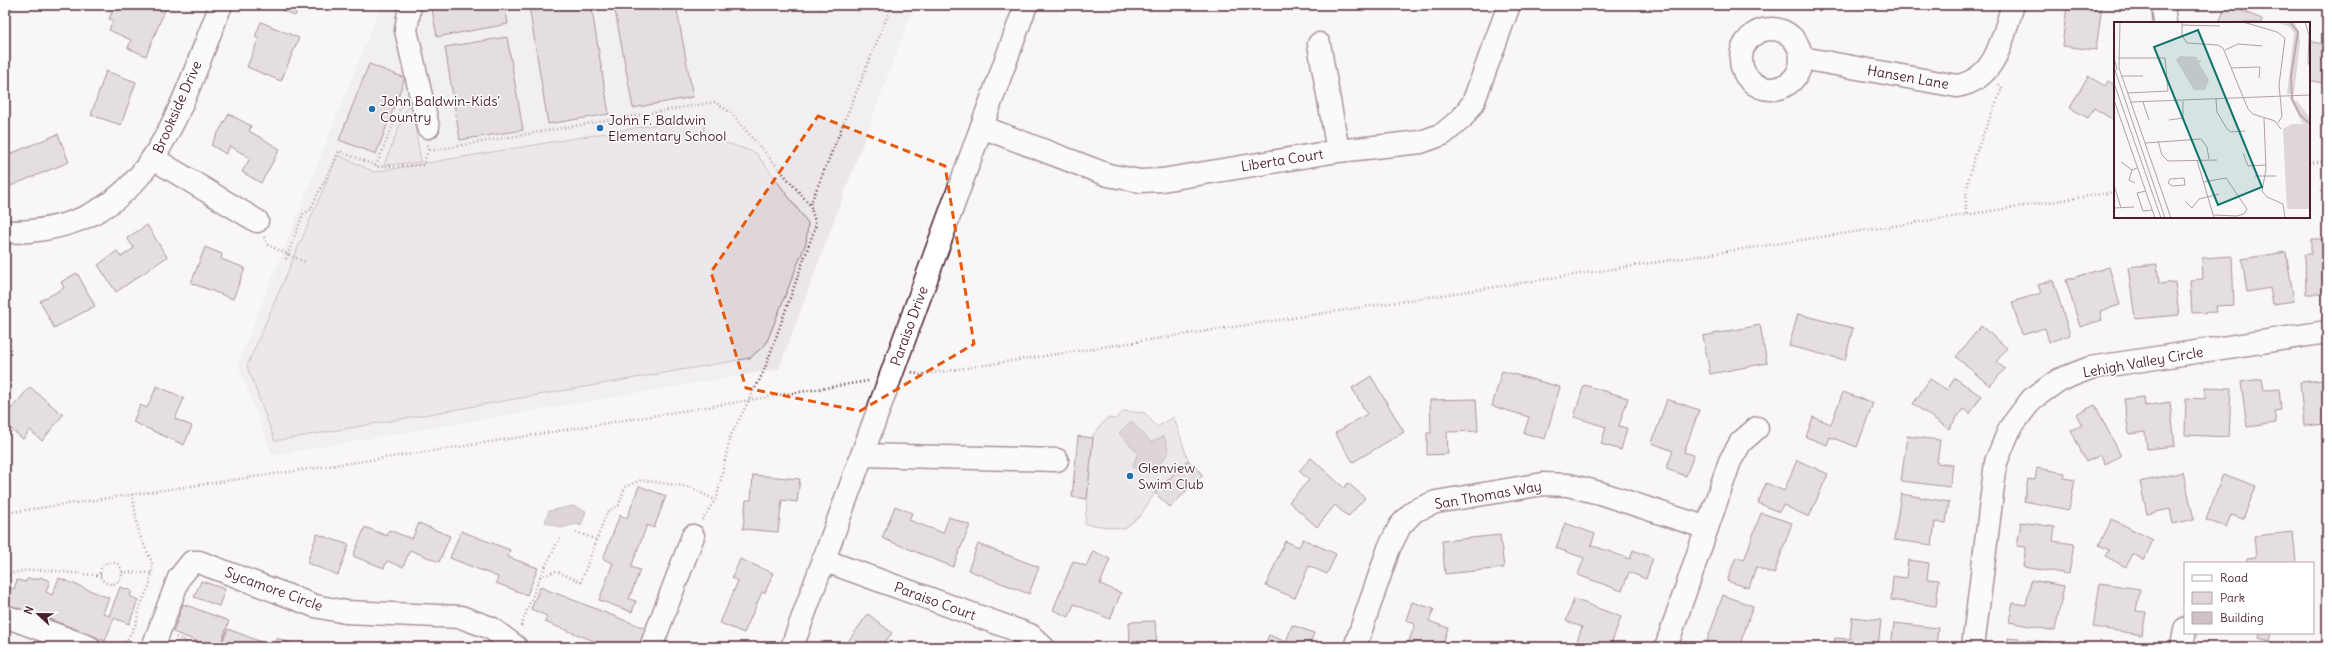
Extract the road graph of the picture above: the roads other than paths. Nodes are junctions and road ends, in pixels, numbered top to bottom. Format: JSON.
{"nodes":[{"id":1,"x":221,"y":5,"type":"edge"},
{"id":2,"x":410,"y":5,"type":"edge"},
{"id":3,"x":1026,"y":5,"type":"edge"},
{"id":4,"x":1509,"y":5,"type":"edge"},
{"id":5,"x":2013,"y":5,"type":"edge"},
{"id":6,"x":2163,"y":5,"type":"edge"},
{"id":7,"x":2165,"y":22,"type":"edge"},
{"id":8,"x":1319,"y":44,"type":"dead end"},
{"id":9,"x":1802,"y":58,"type":"dead end"},
{"id":10,"x":428,"y":127,"type":"road end"},
{"id":11,"x":982,"y":127,"type":"junction"},
{"id":12,"x":1338,"y":151,"type":"junction"},
{"id":13,"x":154,"y":159,"type":"junction"},
{"id":14,"x":257,"y":221,"type":"road end"},
{"id":15,"x":5,"y":232,"type":"edge"},
{"id":16,"x":2327,"y":332,"type":"edge"},
{"id":17,"x":1757,"y":428,"type":"dead end"},
{"id":18,"x":862,"y":455,"type":"junction"},
{"id":19,"x":1056,"y":460,"type":"dead end"},
{"id":20,"x":1707,"y":528,"type":"junction"},
{"id":21,"x":693,"y":536,"type":"road end"},
{"id":22,"x":823,"y":560,"type":"junction"},
{"id":23,"x":5,"y":616,"type":"edge"},
{"id":24,"x":2184,"y":634,"type":"edge"},
{"id":25,"x":515,"y":646,"type":"edge"},
{"id":26,"x":89,"y":647,"type":"edge"},
{"id":27,"x":153,"y":647,"type":"edge"},
{"id":28,"x":651,"y":647,"type":"edge"},
{"id":29,"x":792,"y":647,"type":"edge"},
{"id":30,"x":1043,"y":647,"type":"edge"},
{"id":31,"x":1355,"y":647,"type":"edge"},
{"id":32,"x":1666,"y":647,"type":"edge"},
{"id":33,"x":1972,"y":647,"type":"edge"},
{"id":34,"x":2182,"y":647,"type":"edge"}],
"edges":[{"from":1,"to":13,"type":"street","name":"Brookside Drive"},
{"from":2,"to":10,"type":"street"},
{"from":3,"to":11,"type":"street","name":"Paraiso Drive"},
{"from":4,"to":12,"type":"street","name":"Liberta Court"},
{"from":5,"to":9,"type":"street","name":"Hansen Lane"},
{"from":6,"to":7,"type":"street"},
{"from":8,"to":12,"type":"street"},
{"from":11,"to":12,"type":"street","name":"Liberta Court"},
{"from":11,"to":18,"type":"street","name":"Paraiso Drive"},
{"from":13,"to":14,"type":"street"},
{"from":13,"to":15,"type":"street","name":"Brookside Drive"},
{"from":16,"to":33,"type":"street","name":"Lehigh Valley Circle"},
{"from":17,"to":20,"type":"street"},
{"from":18,"to":19,"type":"street"},
{"from":18,"to":22,"type":"street","name":"Paraiso Drive"},
{"from":20,"to":31,"type":"street","name":"San Thomas Way"},
{"from":20,"to":32,"type":"street"},
{"from":21,"to":28,"type":"street"},
{"from":22,"to":29,"type":"street","name":"Paraiso Drive"},
{"from":22,"to":30,"type":"street","name":"Paraiso Court"},
{"from":23,"to":26,"type":"street"},
{"from":24,"to":34,"type":"street"},
{"from":25,"to":27,"type":"street","name":"Sycamore Circle"}]}
